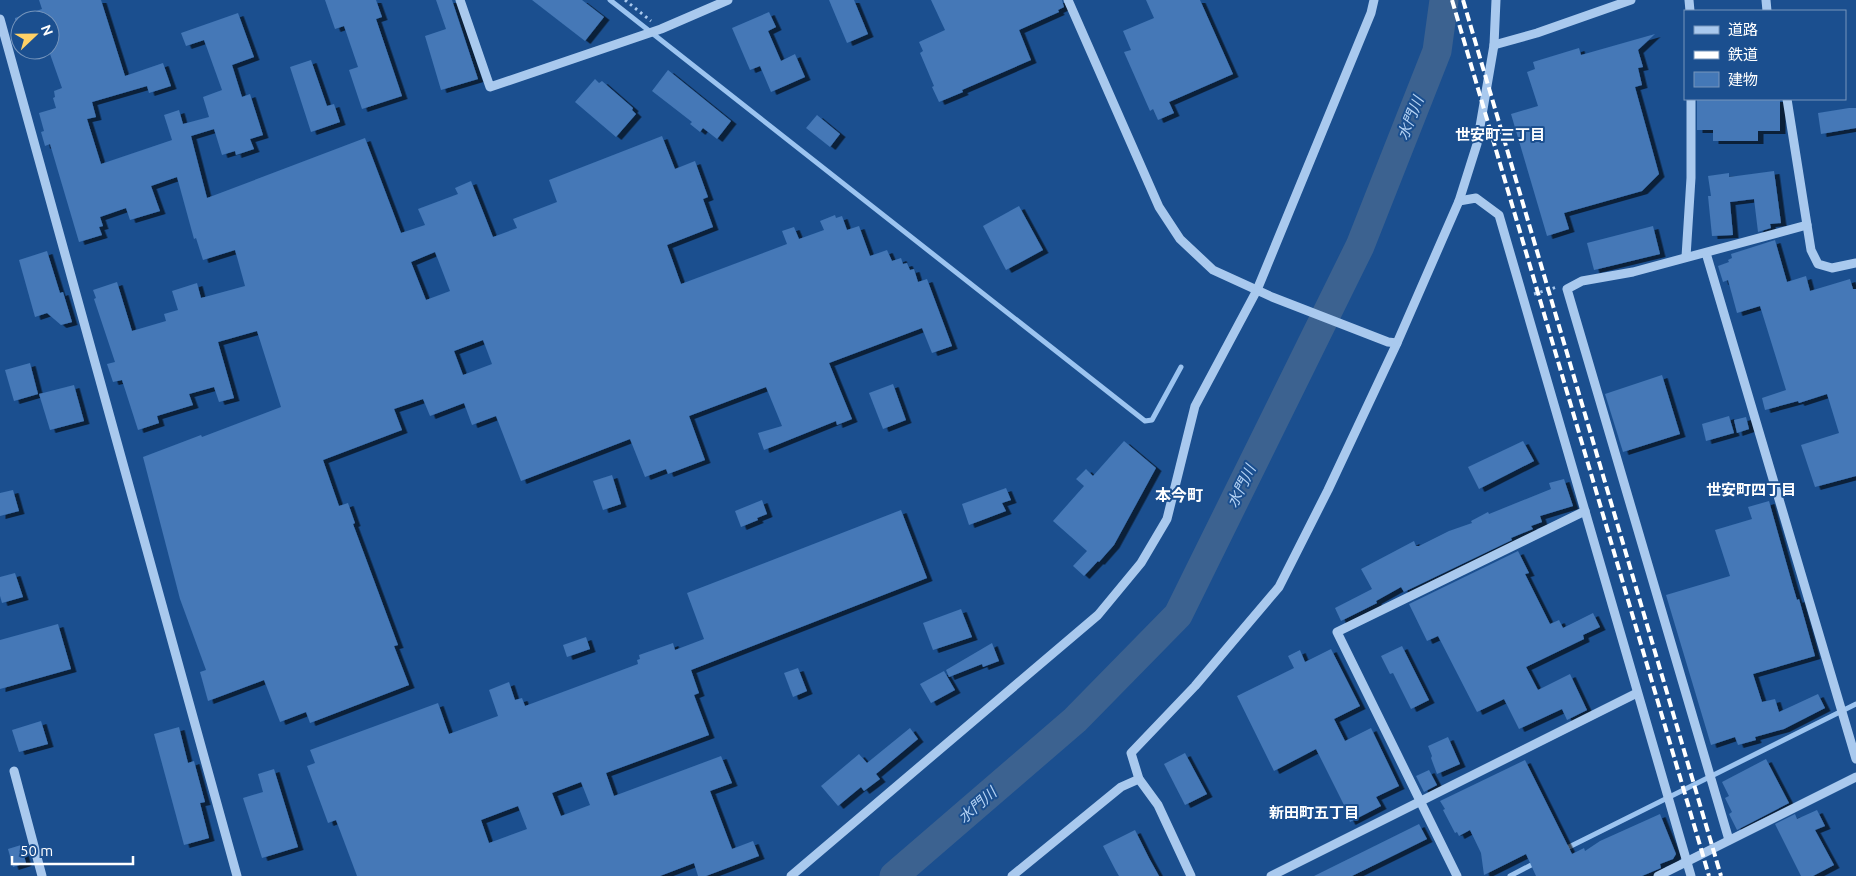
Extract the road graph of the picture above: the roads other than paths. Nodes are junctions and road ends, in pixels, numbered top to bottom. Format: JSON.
{"nodes":[{"id":1,"x":460,"y":0,"type":"edge"},
{"id":2,"x":728,"y":0,"type":"edge"},
{"id":3,"x":1068,"y":0,"type":"edge"},
{"id":4,"x":1374,"y":0,"type":"edge"},
{"id":5,"x":1496,"y":0,"type":"edge"},
{"id":6,"x":1631,"y":0,"type":"edge"},
{"id":7,"x":0,"y":19,"type":"edge"},
{"id":8,"x":1494,"y":45,"type":"junction"},
{"id":9,"x":1690,"y":100,"type":"edge"},
{"id":10,"x":1787,"y":100,"type":"edge"},
{"id":11,"x":1459,"y":201,"type":"junction"},
{"id":12,"x":1807,"y":225,"type":"junction"},
{"id":13,"x":1706,"y":253,"type":"junction"},
{"id":14,"x":1686,"y":257,"type":"junction"},
{"id":15,"x":1856,"y":263,"type":"edge"},
{"id":16,"x":1257,"y":290,"type":"junction"},
{"id":17,"x":1397,"y":344,"type":"junction"},
{"id":18,"x":1585,"y":511,"type":"junction"},
{"id":19,"x":1637,"y":694,"type":"junction"},
{"id":20,"x":1856,"y":759,"type":"edge"},
{"id":21,"x":14,"y":771,"type":"dead end"},
{"id":22,"x":1856,"y":778,"type":"edge"},
{"id":23,"x":1139,"y":779,"type":"junction"},
{"id":24,"x":1420,"y":801,"type":"junction"},
{"id":25,"x":1729,"y":840,"type":"junction"},
{"id":26,"x":1686,"y":861,"type":"junction"},
{"id":27,"x":42,"y":876,"type":"edge"},
{"id":28,"x":237,"y":876,"type":"edge"},
{"id":29,"x":791,"y":876,"type":"edge"},
{"id":30,"x":1012,"y":876,"type":"edge"},
{"id":31,"x":1191,"y":876,"type":"edge"},
{"id":32,"x":1271,"y":876,"type":"edge"},
{"id":33,"x":1457,"y":876,"type":"edge"},
{"id":34,"x":1658,"y":876,"type":"edge"},
{"id":35,"x":1691,"y":876,"type":"edge"}],
"edges":[{"from":1,"to":2,"type":"street"},
{"from":3,"to":16,"type":"street"},
{"from":4,"to":16,"type":"street"},
{"from":5,"to":8,"type":"street"},
{"from":6,"to":8,"type":"street"},
{"from":7,"to":28,"type":"street"},
{"from":8,"to":11,"type":"street"},
{"from":9,"to":14,"type":"street"},
{"from":10,"to":12,"type":"street"},
{"from":11,"to":17,"type":"street"},
{"from":11,"to":18,"type":"street"},
{"from":12,"to":13,"type":"street"},
{"from":12,"to":15,"type":"street"},
{"from":13,"to":14,"type":"street"},
{"from":13,"to":20,"type":"street"},
{"from":14,"to":25,"type":"street"},
{"from":16,"to":17,"type":"street"},
{"from":16,"to":29,"type":"street"},
{"from":17,"to":23,"type":"street"},
{"from":18,"to":19,"type":"street"},
{"from":18,"to":24,"type":"street"},
{"from":19,"to":24,"type":"street"},
{"from":19,"to":26,"type":"street"},
{"from":21,"to":27,"type":"street"},
{"from":22,"to":25,"type":"street"},
{"from":23,"to":30,"type":"street"},
{"from":23,"to":31,"type":"street"},
{"from":24,"to":32,"type":"street"},
{"from":24,"to":33,"type":"street"},
{"from":25,"to":26,"type":"street"},
{"from":26,"to":34,"type":"street"},
{"from":26,"to":35,"type":"street"}]}
